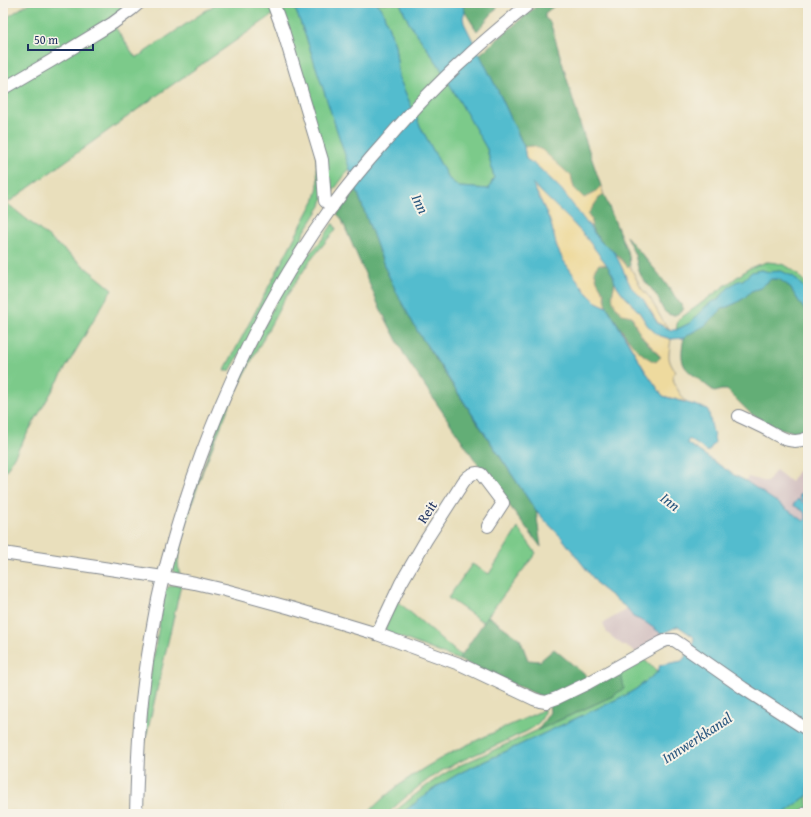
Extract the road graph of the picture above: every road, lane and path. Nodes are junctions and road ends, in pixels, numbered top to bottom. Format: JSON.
{"nodes":[{"id":1,"x":139,"y":3,"type":"edge"},
{"id":2,"x":273,"y":3,"type":"edge"},
{"id":3,"x":530,"y":3,"type":"edge"},
{"id":4,"x":3,"y":89,"type":"edge"},
{"id":5,"x":332,"y":207,"type":"junction"},
{"id":6,"x":739,"y":416,"type":"dead end"},
{"id":7,"x":808,"y":438,"type":"edge"},
{"id":8,"x":488,"y":526,"type":"dead end"},
{"id":9,"x":3,"y":553,"type":"edge"},
{"id":10,"x":163,"y":577,"type":"junction"},
{"id":11,"x":377,"y":634,"type":"junction"},
{"id":12,"x":808,"y":730,"type":"edge"},
{"id":13,"x":808,"y":812,"type":"edge"},
{"id":14,"x":136,"y":814,"type":"edge"},
{"id":15,"x":804,"y":814,"type":"edge"}],
"edges":[{"from":1,"to":4,"type":"street"},
{"from":2,"to":5,"type":"street"},
{"from":3,"to":5,"type":"street"},
{"from":5,"to":10,"type":"street"},
{"from":6,"to":7,"type":"street"},
{"from":8,"to":11,"type":"street","name":"Reit"},
{"from":9,"to":10,"type":"street"},
{"from":10,"to":11,"type":"street"},
{"from":10,"to":14,"type":"street"},
{"from":11,"to":12,"type":"street"},
{"from":13,"to":15,"type":"street"}]}
